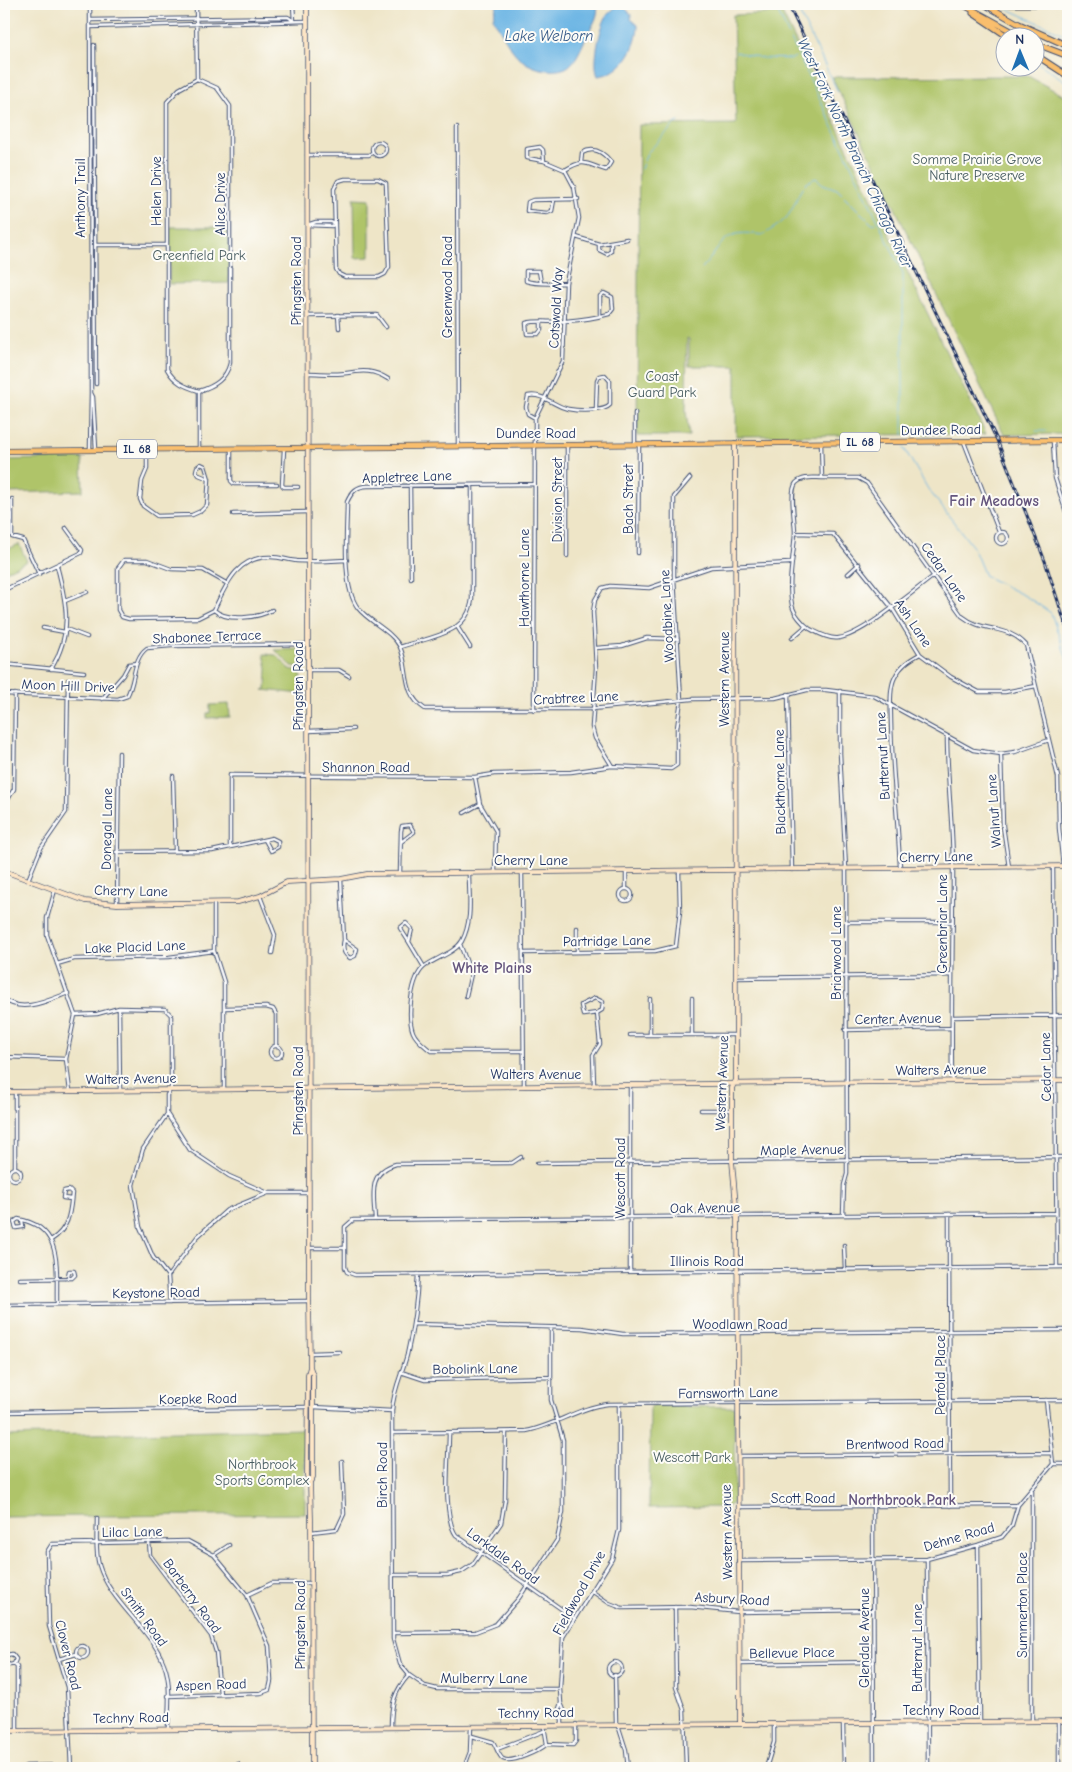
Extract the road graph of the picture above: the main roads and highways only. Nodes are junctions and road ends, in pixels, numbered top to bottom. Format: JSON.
{"nodes":[{"id":1,"x":307,"y":4,"type":"edge"},
{"id":2,"x":958,"y":4,"type":"edge"},
{"id":3,"x":962,"y":4,"type":"edge"},
{"id":4,"x":984,"y":4,"type":"edge"},
{"id":5,"x":1010,"y":4,"type":"edge"},
{"id":6,"x":1039,"y":4,"type":"edge"},
{"id":7,"x":995,"y":28,"type":"edge"},
{"id":8,"x":1006,"y":28,"type":"edge"},
{"id":9,"x":1068,"y":46,"type":"edge"},
{"id":10,"x":1044,"y":47,"type":"edge"},
{"id":11,"x":1068,"y":56,"type":"edge"},
{"id":12,"x":1044,"y":60,"type":"edge"},
{"id":13,"x":1068,"y":76,"type":"edge"},
{"id":14,"x":1068,"y":440,"type":"edge"},
{"id":15,"x":735,"y":442,"type":"junction"},
{"id":16,"x":308,"y":448,"type":"junction"},
{"id":17,"x":4,"y":451,"type":"edge"},
{"id":18,"x":1068,"y":866,"type":"edge"},
{"id":19,"x":735,"y":870,"type":"junction"},
{"id":20,"x":4,"y":871,"type":"edge"},
{"id":21,"x":308,"y":880,"type":"junction"},
{"id":22,"x":1068,"y":1080,"type":"edge"},
{"id":23,"x":734,"y":1084,"type":"junction"},
{"id":24,"x":310,"y":1087,"type":"junction"},
{"id":25,"x":4,"y":1092,"type":"edge"},
{"id":26,"x":310,"y":1367,"type":"junction"},
{"id":27,"x":307,"y":1438,"type":"junction"},
{"id":28,"x":314,"y":1438,"type":"junction"},
{"id":29,"x":310,"y":1482,"type":"junction"},
{"id":30,"x":1068,"y":1720,"type":"edge"},
{"id":31,"x":740,"y":1723,"type":"junction"},
{"id":32,"x":312,"y":1728,"type":"junction"},
{"id":33,"x":4,"y":1732,"type":"edge"},
{"id":34,"x":312,"y":1768,"type":"edge"}],
"edges":[{"from":1,"to":16,"type":"main road","name":"Pfingsten Road"},
{"from":2,"to":7,"type":"highway"},
{"from":3,"to":8,"type":"highway"},
{"from":4,"to":9,"type":"highway"},
{"from":5,"to":6,"type":"highway"},
{"from":10,"to":11,"type":"highway"},
{"from":12,"to":13,"type":"highway"},
{"from":14,"to":15,"type":"main road","name":"Dundee Road","number":"IL 68"},
{"from":15,"to":16,"type":"main road","name":"Dundee Road","number":"IL 68"},
{"from":15,"to":19,"type":"main road","name":"Western Avenue"},
{"from":16,"to":17,"type":"main road","name":"Dundee Road","number":"IL 68"},
{"from":16,"to":21,"type":"main road","name":"Pfingsten Road"},
{"from":18,"to":19,"type":"main road","name":"Cherry Lane"},
{"from":19,"to":21,"type":"main road","name":"Cherry Lane"},
{"from":19,"to":23,"type":"main road","name":"Western Avenue"},
{"from":20,"to":21,"type":"main road","name":"Cherry Lane"},
{"from":21,"to":24,"type":"main road","name":"Pfingsten Road"},
{"from":22,"to":23,"type":"main road","name":"Walters Avenue"},
{"from":23,"to":24,"type":"main road","name":"Walters Avenue"},
{"from":23,"to":31,"type":"main road","name":"Western Avenue"},
{"from":24,"to":25,"type":"main road","name":"Walters Avenue"},
{"from":24,"to":26,"type":"main road","name":"Pfingsten Road"},
{"from":26,"to":27,"type":"main road","name":"Pfingsten Road"},
{"from":26,"to":28,"type":"main road","name":"Pfingsten Road"},
{"from":27,"to":28,"type":"main road"},
{"from":27,"to":29,"type":"main road","name":"Pfingsten Road"},
{"from":28,"to":29,"type":"main road","name":"Pfingsten Road"},
{"from":29,"to":32,"type":"main road","name":"Pfingsten Road"},
{"from":30,"to":31,"type":"main road","name":"Techny Road"},
{"from":31,"to":32,"type":"main road","name":"Techny Road"},
{"from":32,"to":33,"type":"main road","name":"Techny Road"},
{"from":32,"to":34,"type":"main road","name":"Pfingsten Road"}]}
